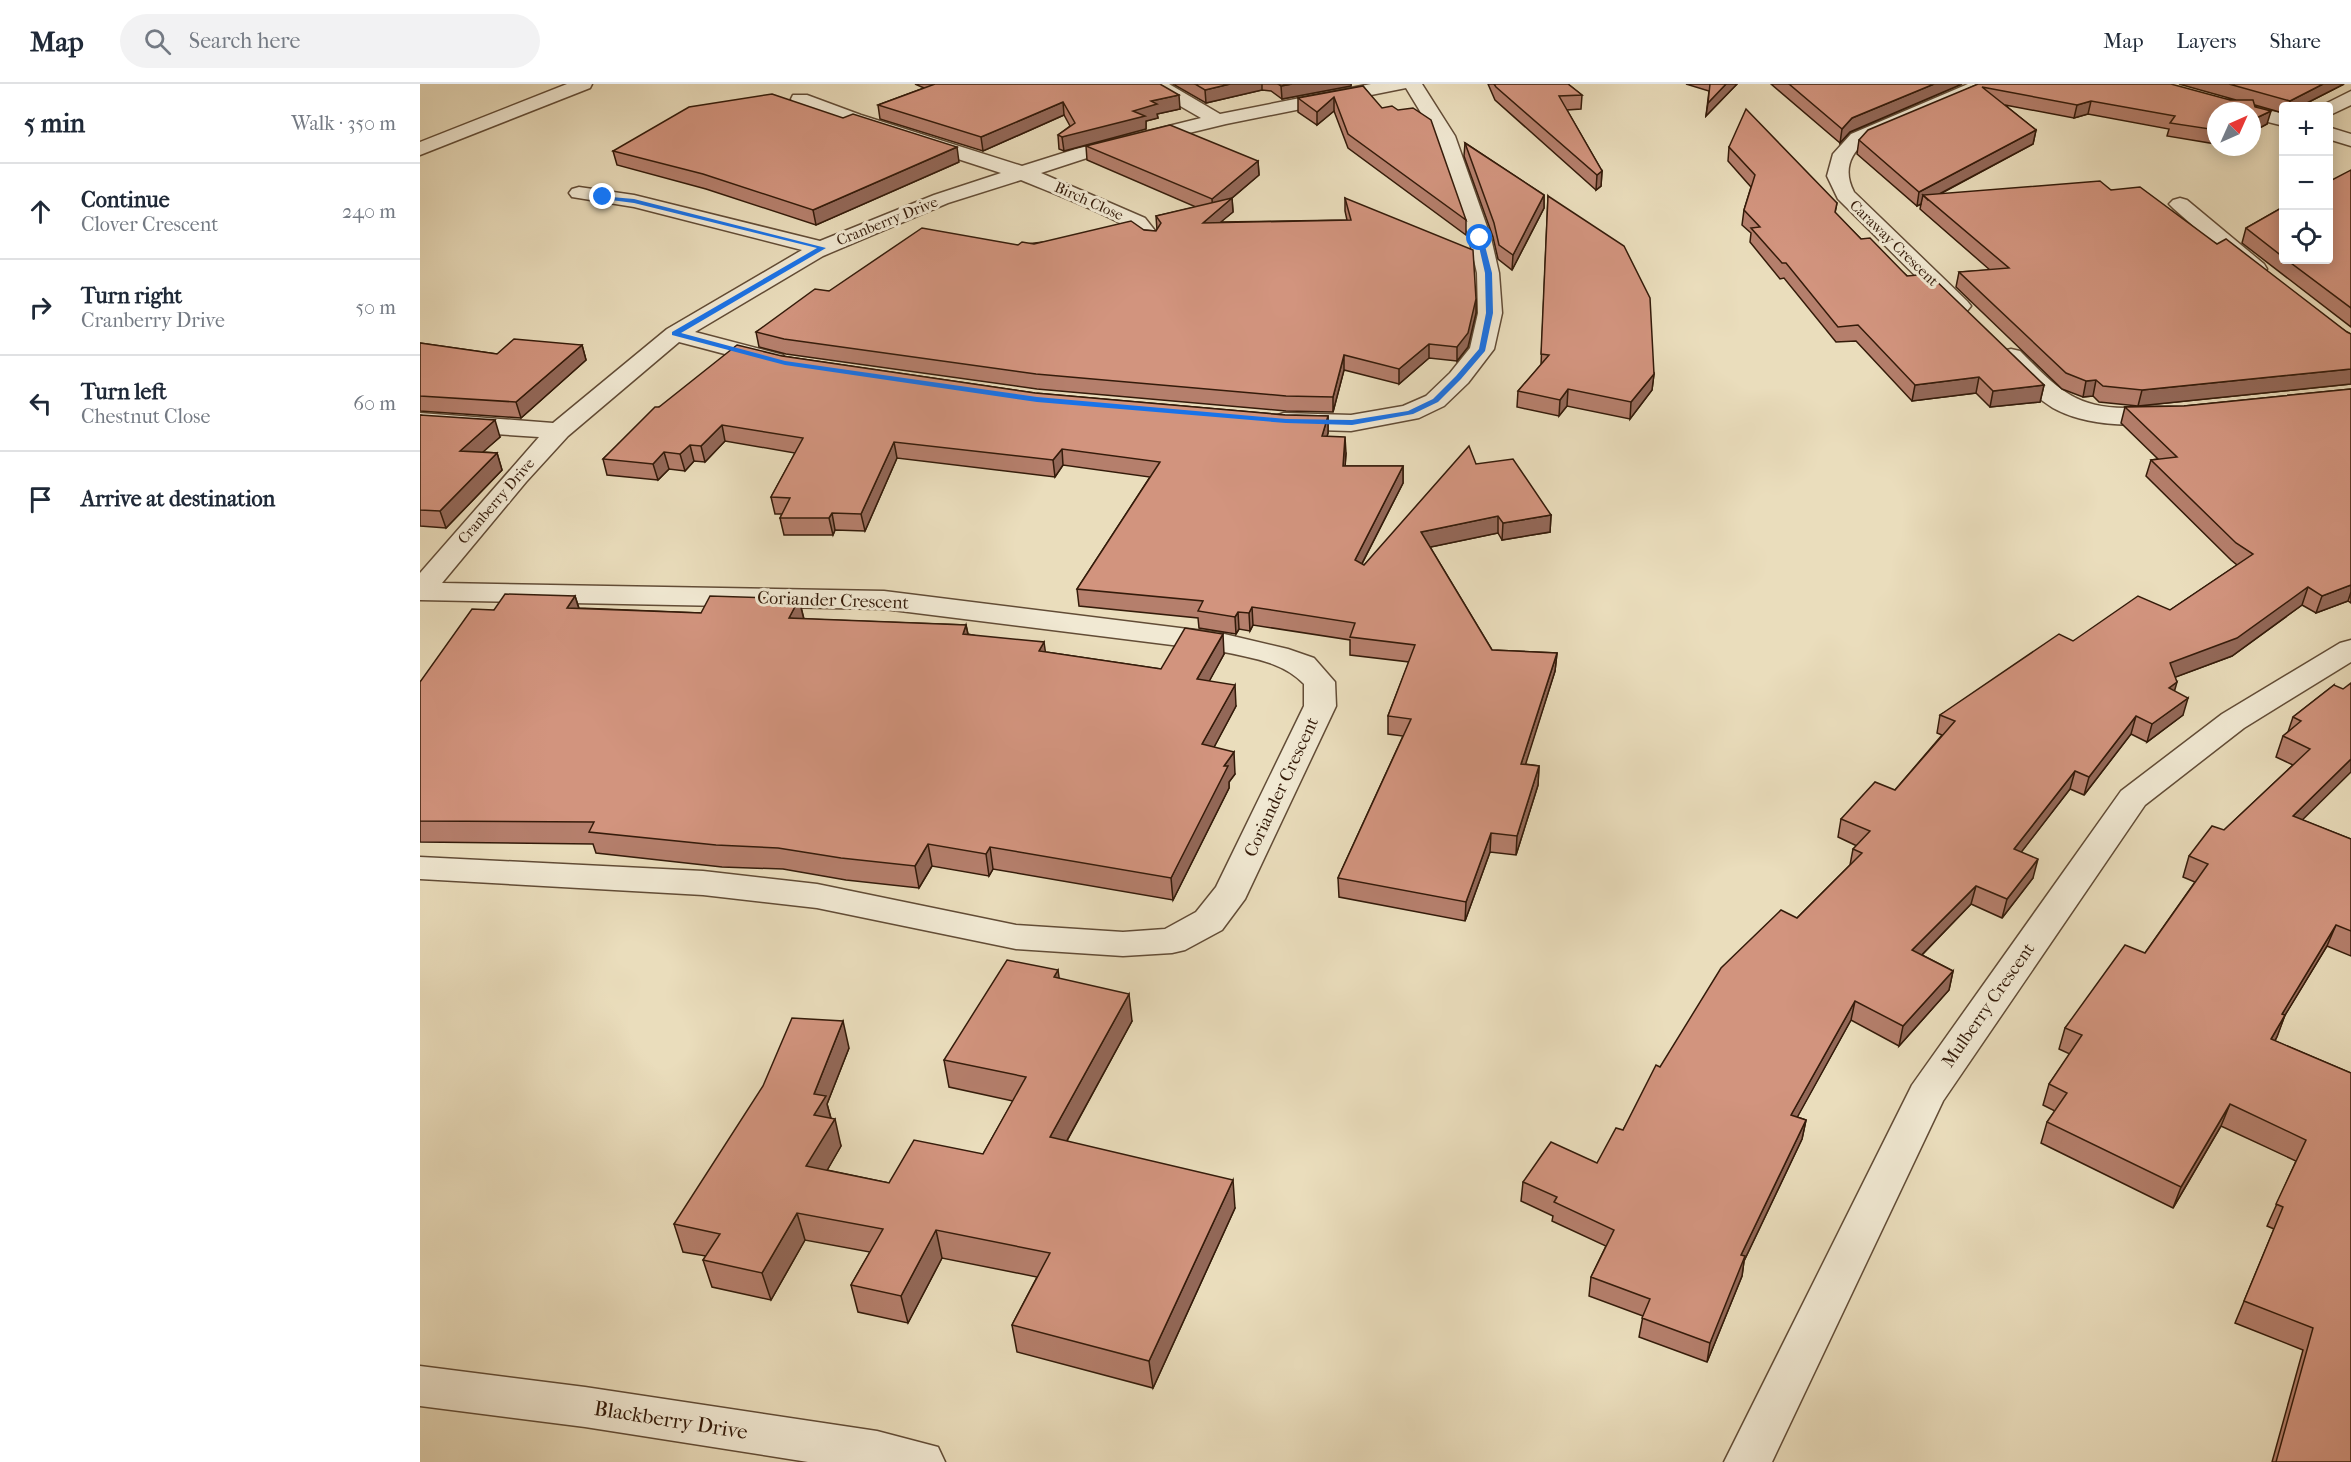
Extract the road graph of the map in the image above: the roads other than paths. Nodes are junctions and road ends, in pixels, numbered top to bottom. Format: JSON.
{"nodes":[{"id":1,"x":583,"y":84,"type":"edge"},
{"id":2,"x":1156,"y":84,"type":"edge"},
{"id":3,"x":1400,"y":84,"type":"edge"},
{"id":4,"x":1413,"y":84,"type":"edge"},
{"id":5,"x":1984,"y":84,"type":"edge"},
{"id":6,"x":2351,"y":97,"type":"edge"},
{"id":7,"x":800,"y":99,"type":"dead end"},
{"id":8,"x":2333,"y":107,"type":"edge"},
{"id":9,"x":2261,"y":114,"type":"edge"},
{"id":10,"x":2279,"y":119,"type":"edge"},
{"id":11,"x":1217,"y":120,"type":"junction"},
{"id":12,"x":2333,"y":135,"type":"edge"},
{"id":13,"x":2351,"y":140,"type":"edge"},
{"id":14,"x":420,"y":149,"type":"edge"},
{"id":15,"x":1023,"y":172,"type":"junction"},
{"id":16,"x":579,"y":193,"type":"dead end"},
{"id":17,"x":2180,"y":204,"type":"dead end"},
{"id":18,"x":1149,"y":237,"type":"edge"},
{"id":19,"x":822,"y":248,"type":"junction"},
{"id":20,"x":2270,"y":280,"type":"edge"},
{"id":21,"x":1977,"y":324,"type":"edge"},
{"id":22,"x":675,"y":334,"type":"junction"},
{"id":23,"x":1994,"y":340,"type":"edge"},
{"id":24,"x":796,"y":365,"type":"edge"},
{"id":25,"x":2189,"y":412,"type":"edge"},
{"id":26,"x":1262,"y":419,"type":"edge"},
{"id":27,"x":420,"y":420,"type":"edge"},
{"id":28,"x":559,"y":431,"type":"junction"},
{"id":29,"x":420,"y":591,"type":"edge"},
{"id":30,"x":2351,"y":649,"type":"edge"},
{"id":31,"x":420,"y":868,"type":"edge"},
{"id":32,"x":420,"y":1386,"type":"edge"},
{"id":33,"x":921,"y":1462,"type":"edge"},
{"id":34,"x":1748,"y":1462,"type":"edge"}],
"edges":[{"from":1,"to":14,"type":"street"},
{"from":2,"to":11,"type":"street"},
{"from":3,"to":11,"type":"street","name":"Cranberry Drive"},
{"from":4,"to":26,"type":"street"},
{"from":5,"to":21,"type":"street","name":"Caraway Crescent"},
{"from":6,"to":8,"type":"street"},
{"from":7,"to":15,"type":"street","name":"Birch Close"},
{"from":9,"to":10,"type":"street"},
{"from":11,"to":15,"type":"street","name":"Cranberry Drive"},
{"from":12,"to":13,"type":"street"},
{"from":15,"to":18,"type":"street","name":"Birch Close"},
{"from":15,"to":19,"type":"street","name":"Cranberry Drive"},
{"from":16,"to":19,"type":"street"},
{"from":17,"to":20,"type":"street"},
{"from":19,"to":22,"type":"street","name":"Cranberry Drive"},
{"from":22,"to":24,"type":"street"},
{"from":22,"to":28,"type":"street","name":"Cranberry Drive"},
{"from":23,"to":25,"type":"street"},
{"from":27,"to":28,"type":"street"},
{"from":28,"to":29,"type":"street","name":"Cranberry Drive"},
{"from":29,"to":31,"type":"street","name":"Coriander Crescent"},
{"from":30,"to":34,"type":"street","name":"Mulberry Crescent"},
{"from":32,"to":33,"type":"street","name":"Blackberry Drive"}]}
